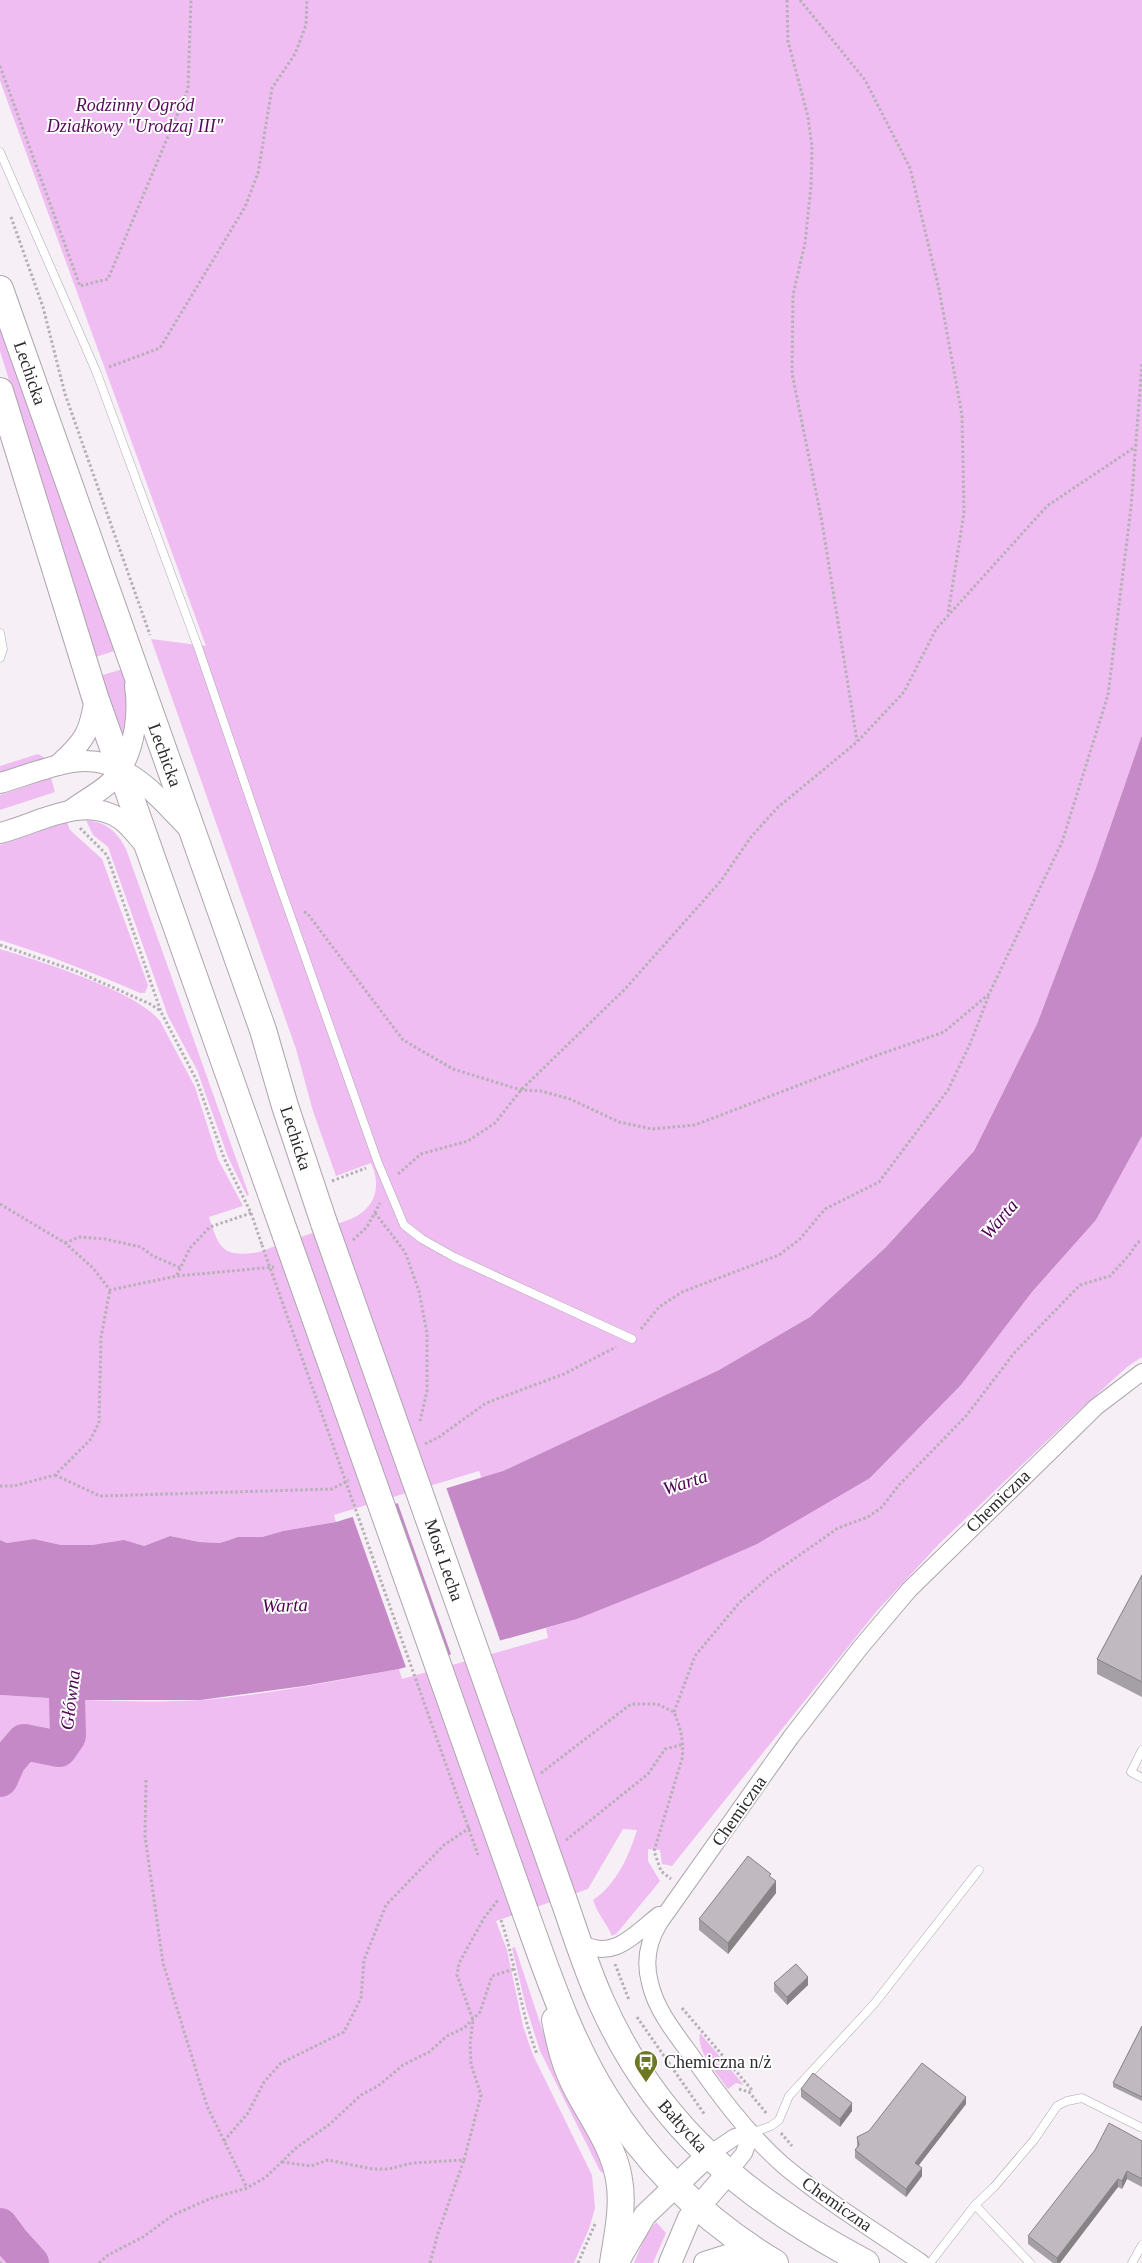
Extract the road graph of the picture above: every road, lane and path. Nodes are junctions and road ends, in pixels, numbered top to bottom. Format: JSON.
{"nodes":[{"id":1,"x":191,"y":0,"type":"edge"},
{"id":2,"x":307,"y":0,"type":"edge"},
{"id":3,"x":787,"y":0,"type":"edge"},
{"id":4,"x":800,"y":0,"type":"edge"},
{"id":5,"x":0,"y":66,"type":"edge"},
{"id":6,"x":0,"y":152,"type":"edge"},
{"id":7,"x":9,"y":211,"type":"dead end"},
{"id":8,"x":0,"y":289,"type":"edge"},
{"id":9,"x":1142,"y":363,"type":"edge"},
{"id":10,"x":96,"y":371,"type":"junction"},
{"id":11,"x":0,"y":391,"type":"edge"},
{"id":12,"x":1135,"y":447,"type":"junction"},
{"id":13,"x":948,"y":616,"type":"junction"},
{"id":14,"x":0,"y":633,"type":"edge"},
{"id":15,"x":151,"y":639,"type":"dead end"},
{"id":16,"x":130,"y":655,"type":"junction"},
{"id":17,"x":0,"y":658,"type":"edge"},
{"id":18,"x":95,"y":696,"type":"junction"},
{"id":19,"x":857,"y":742,"type":"junction"},
{"id":20,"x":56,"y":766,"type":"junction"},
{"id":21,"x":121,"y":769,"type":"junction"},
{"id":22,"x":0,"y":783,"type":"edge"},
{"id":23,"x":74,"y":818,"type":"junction"},
{"id":24,"x":0,"y":833,"type":"edge"},
{"id":25,"x":194,"y":834,"type":"junction"},
{"id":26,"x":148,"y":848,"type":"junction"},
{"id":27,"x":288,"y":909,"type":"junction"},
{"id":28,"x":0,"y":945,"type":"edge"},
{"id":29,"x":990,"y":994,"type":"junction"},
{"id":30,"x":161,"y":1012,"type":"junction"},
{"id":31,"x":521,"y":1090,"type":"junction"},
{"id":32,"x":378,"y":1163,"type":"junction"},
{"id":33,"x":337,"y":1179,"type":"dead end"},
{"id":34,"x":386,"y":1184,"type":"junction"},
{"id":35,"x":0,"y":1204,"type":"edge"},
{"id":36,"x":251,"y":1213,"type":"junction"},
{"id":37,"x":375,"y":1213,"type":"junction"},
{"id":38,"x":324,"y":1223,"type":"joint"},
{"id":39,"x":1142,"y":1240,"type":"edge"},
{"id":40,"x":65,"y":1242,"type":"junction"},
{"id":41,"x":344,"y":1243,"type":"dead end"},
{"id":42,"x":279,"y":1267,"type":"dead end"},
{"id":43,"x":181,"y":1268,"type":"junction"},
{"id":44,"x":177,"y":1276,"type":"junction"},
{"id":45,"x":110,"y":1290,"type":"junction"},
{"id":46,"x":632,"y":1339,"type":"joint"},
{"id":47,"x":1142,"y":1372,"type":"edge"},
{"id":48,"x":419,"y":1424,"type":"dead end"},
{"id":49,"x":0,"y":1486,"type":"edge"},
{"id":50,"x":674,"y":1712,"type":"junction"},
{"id":51,"x":1142,"y":1750,"type":"edge"},
{"id":52,"x":540,"y":1774,"type":"dead end"},
{"id":53,"x":1142,"y":1778,"type":"edge"},
{"id":54,"x":146,"y":1780,"type":"dead end"},
{"id":55,"x":473,"y":1825,"type":"dead end"},
{"id":56,"x":481,"y":1863,"type":"dead end"},
{"id":57,"x":979,"y":1870,"type":"dead end"},
{"id":58,"x":683,"y":1888,"type":"junction"},
{"id":59,"x":563,"y":1898,"type":"joint"},
{"id":60,"x":495,"y":1901,"type":"dead end"},
{"id":61,"x":671,"y":1906,"type":"junction"},
{"id":62,"x":498,"y":1910,"type":"dead end"},
{"id":63,"x":579,"y":1942,"type":"junction"},
{"id":64,"x":544,"y":1965,"type":"junction"},
{"id":65,"x":514,"y":1969,"type":"dead end"},
{"id":66,"x":677,"y":2002,"type":"dead end"},
{"id":67,"x":473,"y":2020,"type":"junction"},
{"id":68,"x":749,"y":2092,"type":"junction"},
{"id":69,"x":723,"y":2100,"type":"junction"},
{"id":70,"x":705,"y":2115,"type":"dead end"},
{"id":71,"x":774,"y":2124,"type":"junction"},
{"id":72,"x":1142,"y":2128,"type":"edge"},
{"id":73,"x":751,"y":2134,"type":"junction"},
{"id":74,"x":224,"y":2140,"type":"junction"},
{"id":75,"x":794,"y":2148,"type":"dead end"},
{"id":76,"x":708,"y":2155,"type":"junction"},
{"id":77,"x":464,"y":2160,"type":"junction"},
{"id":78,"x":282,"y":2162,"type":"junction"},
{"id":79,"x":728,"y":2172,"type":"junction"},
{"id":80,"x":675,"y":2185,"type":"junction"},
{"id":81,"x":247,"y":2188,"type":"junction"},
{"id":82,"x":975,"y":2205,"type":"junction"},
{"id":83,"x":697,"y":2206,"type":"junction"},
{"id":84,"x":597,"y":2216,"type":"dead end"},
{"id":85,"x":1142,"y":2245,"type":"edge"},
{"id":86,"x":768,"y":2259,"type":"edge"},
{"id":87,"x":99,"y":2263,"type":"edge"},
{"id":88,"x":430,"y":2263,"type":"edge"},
{"id":89,"x":578,"y":2263,"type":"edge"},
{"id":90,"x":614,"y":2263,"type":"edge"},
{"id":91,"x":617,"y":2263,"type":"edge"},
{"id":92,"x":670,"y":2263,"type":"edge"},
{"id":93,"x":705,"y":2263,"type":"edge"},
{"id":94,"x":866,"y":2263,"type":"edge"},
{"id":95,"x":922,"y":2263,"type":"edge"},
{"id":96,"x":930,"y":2263,"type":"edge"},
{"id":97,"x":1030,"y":2263,"type":"edge"},
{"id":98,"x":1132,"y":2263,"type":"edge"}],
"edges":[{"from":1,"to":5,"type":"path"},
{"from":2,"to":10,"type":"path"},
{"from":3,"to":19,"type":"path"},
{"from":4,"to":13,"type":"path"},
{"from":6,"to":10,"type":"lane"},
{"from":7,"to":15,"type":"path"},
{"from":8,"to":16,"type":"main road","name":"Lechicka"},
{"from":9,"to":12,"type":"path"},
{"from":10,"to":27,"type":"lane"},
{"from":11,"to":18,"type":"main road","name":"Lechicka"},
{"from":12,"to":13,"type":"path"},
{"from":12,"to":29,"type":"path"},
{"from":13,"to":19,"type":"path"},
{"from":14,"to":17,"type":"lane"},
{"from":16,"to":21,"type":"street"},
{"from":16,"to":25,"type":"main road","name":"Lechicka"},
{"from":18,"to":20,"type":"street"},
{"from":18,"to":21,"type":"main road","name":"Lechicka"},
{"from":19,"to":31,"type":"path"},
{"from":20,"to":21,"type":"street"},
{"from":20,"to":22,"type":"street"},
{"from":21,"to":23,"type":"street"},
{"from":21,"to":25,"type":"street"},
{"from":21,"to":26,"type":"main road","name":"Lechicka"},
{"from":23,"to":24,"type":"street"},
{"from":23,"to":26,"type":"street"},
{"from":23,"to":30,"type":"path"},
{"from":25,"to":38,"type":"main road","name":"Lechicka"},
{"from":26,"to":64,"type":"main road","name":"Lechicka","bridge":true},
{"from":27,"to":31,"type":"path"},
{"from":27,"to":32,"type":"lane"},
{"from":28,"to":30,"type":"path"},
{"from":29,"to":31,"type":"path"},
{"from":29,"to":46,"type":"path"},
{"from":30,"to":36,"type":"path"},
{"from":31,"to":34,"type":"path"},
{"from":32,"to":33,"type":"path"},
{"from":32,"to":34,"type":"lane"},
{"from":34,"to":37,"type":"path"},
{"from":34,"to":46,"type":"lane"},
{"from":35,"to":40,"type":"path"},
{"from":36,"to":43,"type":"path"},
{"from":36,"to":56,"type":"path","bridge":true},
{"from":37,"to":41,"type":"path"},
{"from":37,"to":48,"type":"path"},
{"from":38,"to":59,"type":"main road","name":"Most Lecha","bridge":true},
{"from":39,"to":50,"type":"path"},
{"from":40,"to":43,"type":"path"},
{"from":40,"to":45,"type":"path"},
{"from":42,"to":44,"type":"path"},
{"from":43,"to":44,"type":"path"},
{"from":44,"to":45,"type":"path"},
{"from":45,"to":49,"type":"path"},
{"from":47,"to":58,"type":"street","name":"Chemiczna"},
{"from":50,"to":52,"type":"path"},
{"from":50,"to":58,"type":"path"},
{"from":51,"to":53,"type":"lane"},
{"from":54,"to":74,"type":"path"},
{"from":55,"to":74,"type":"path"},
{"from":57,"to":71,"type":"lane"},
{"from":58,"to":61,"type":"street","name":"Chemiczna"},
{"from":59,"to":63,"type":"main road","name":"Bałtycka"},
{"from":60,"to":62,"type":"path"},
{"from":61,"to":63,"type":"street"},
{"from":61,"to":69,"type":"street","name":"Chemiczna"},
{"from":63,"to":76,"type":"main road","name":"Bałtycka"},
{"from":64,"to":80,"type":"main road"},
{"from":64,"to":90,"type":"main road"},
{"from":65,"to":67,"type":"path"},
{"from":66,"to":68,"type":"path"},
{"from":67,"to":77,"type":"path"},
{"from":67,"to":78,"type":"path"},
{"from":68,"to":69,"type":"path"},
{"from":68,"to":71,"type":"path"},
{"from":69,"to":70,"type":"path"},
{"from":69,"to":73,"type":"street","name":"Chemiczna"},
{"from":71,"to":73,"type":"lane"},
{"from":71,"to":75,"type":"path"},
{"from":72,"to":82,"type":"lane"},
{"from":73,"to":76,"type":"street"},
{"from":73,"to":79,"type":"street"},
{"from":73,"to":95,"type":"street","name":"Chemiczna"},
{"from":74,"to":81,"type":"path"},
{"from":76,"to":79,"type":"main road","name":"Bałtycka"},
{"from":76,"to":80,"type":"main road"},
{"from":77,"to":78,"type":"path"},
{"from":77,"to":88,"type":"path"},
{"from":78,"to":81,"type":"path"},
{"from":79,"to":83,"type":"main road"},
{"from":79,"to":94,"type":"main road","name":"Bałtycka"},
{"from":80,"to":83,"type":"main road"},
{"from":80,"to":91,"type":"main road"},
{"from":81,"to":87,"type":"path"},
{"from":82,"to":96,"type":"lane"},
{"from":82,"to":97,"type":"lane"},
{"from":83,"to":86,"type":"main road"},
{"from":83,"to":92,"type":"main road"},
{"from":84,"to":89,"type":"path"},
{"from":85,"to":98,"type":"lane"},
{"from":86,"to":93,"type":"main road"}]}
